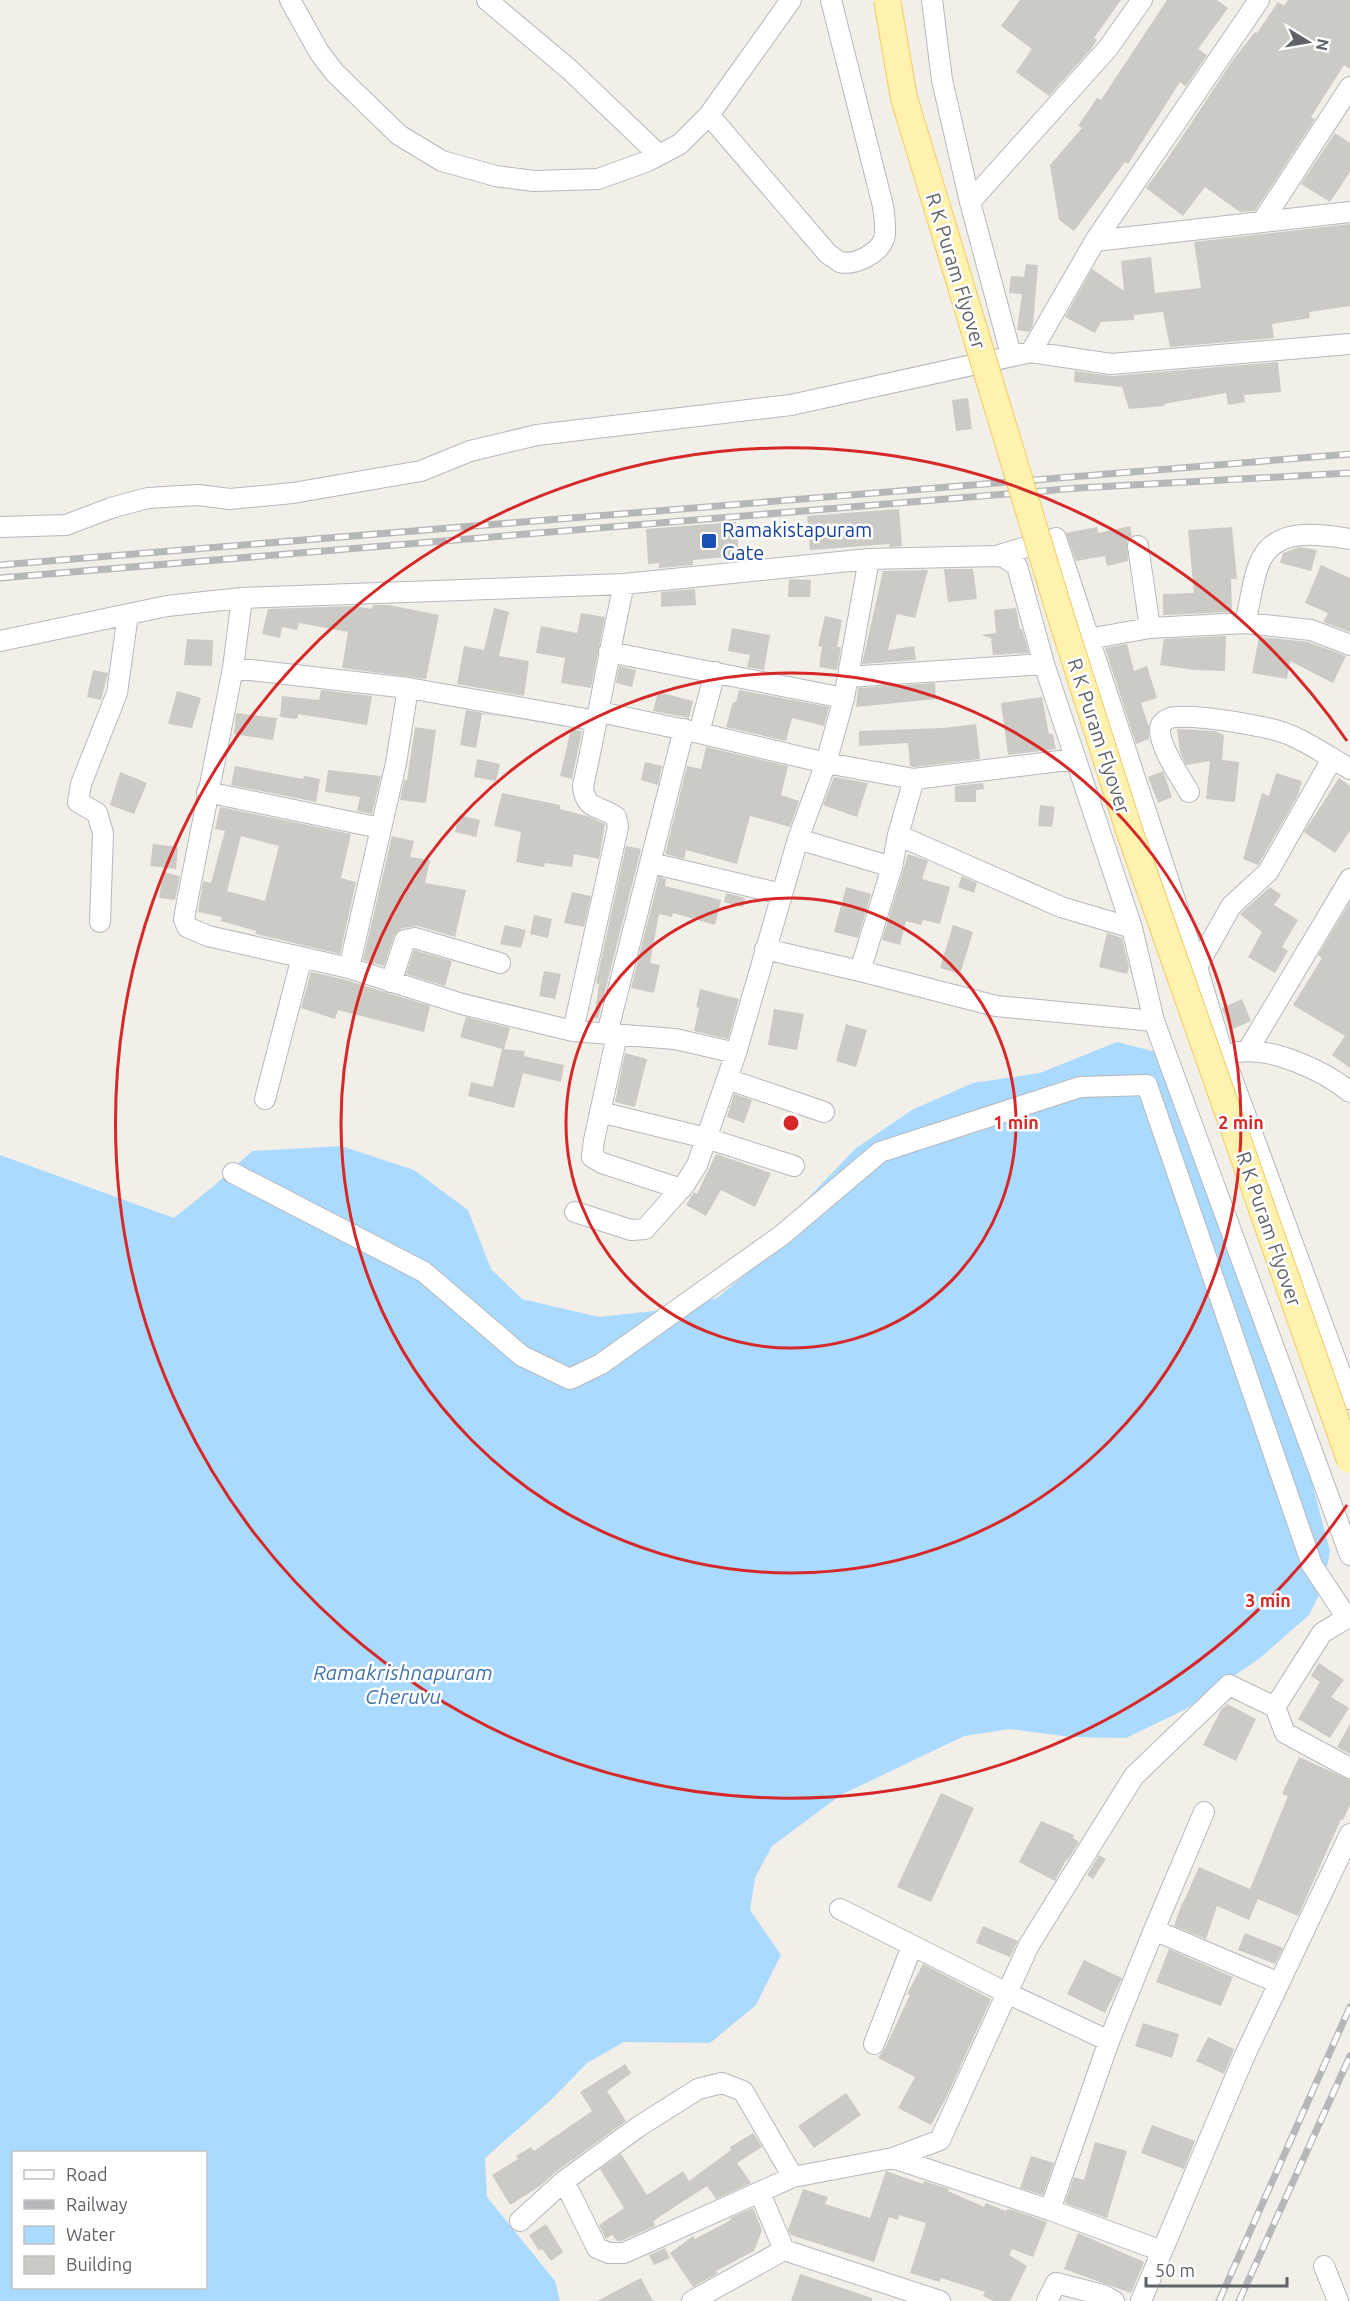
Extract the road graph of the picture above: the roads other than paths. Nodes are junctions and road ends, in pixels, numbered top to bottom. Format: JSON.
{"nodes":[{"id":1,"x":290,"y":0,"type":"edge"},
{"id":2,"x":487,"y":0,"type":"edge"},
{"id":3,"x":791,"y":0,"type":"edge"},
{"id":4,"x":831,"y":0,"type":"edge"},
{"id":5,"x":887,"y":0,"type":"edge"},
{"id":6,"x":932,"y":0,"type":"edge"},
{"id":7,"x":1142,"y":0,"type":"edge"},
{"id":8,"x":1258,"y":0,"type":"edge"},
{"id":9,"x":1350,"y":87,"type":"edge"},
{"id":10,"x":709,"y":115,"type":"junction"},
{"id":11,"x":659,"y":155,"type":"junction"},
{"id":12,"x":970,"y":202,"type":"junction"},
{"id":13,"x":1350,"y":212,"type":"edge"},
{"id":14,"x":1262,"y":222,"type":"junction"},
{"id":15,"x":1095,"y":241,"type":"junction"},
{"id":16,"x":1350,"y":344,"type":"edge"},
{"id":17,"x":1031,"y":352,"type":"junction"},
{"id":18,"x":1011,"y":355,"type":"junction"},
{"id":19,"x":0,"y":527,"type":"edge"},
{"id":20,"x":1350,"y":539,"type":"edge"},
{"id":21,"x":1138,"y":546,"type":"dead end"},
{"id":22,"x":996,"y":556,"type":"junction"},
{"id":23,"x":869,"y":560,"type":"junction"},
{"id":24,"x":624,"y":584,"type":"junction"},
{"id":25,"x":242,"y":598,"type":"junction"},
{"id":26,"x":128,"y":614,"type":"junction"},
{"id":27,"x":1245,"y":623,"type":"junction"},
{"id":28,"x":1150,"y":628,"type":"junction"},
{"id":29,"x":1088,"y":639,"type":"junction"},
{"id":30,"x":0,"y":641,"type":"edge"},
{"id":31,"x":1350,"y":645,"type":"edge"},
{"id":32,"x":609,"y":652,"type":"junction"},
{"id":33,"x":1044,"y":664,"type":"junction"},
{"id":34,"x":233,"y":668,"type":"junction"},
{"id":35,"x":715,"y":672,"type":"junction"},
{"id":36,"x":848,"y":677,"type":"junction"},
{"id":37,"x":408,"y":688,"type":"junction"},
{"id":38,"x":844,"y":698,"type":"junction"},
{"id":39,"x":599,"y":716,"type":"junction"},
{"id":40,"x":692,"y":731,"type":"junction"},
{"id":41,"x":1076,"y":759,"type":"junction"},
{"id":42,"x":1332,"y":759,"type":"junction"},
{"id":43,"x":826,"y":763,"type":"junction"},
{"id":44,"x":1350,"y":770,"type":"edge"},
{"id":45,"x":914,"y":779,"type":"junction"},
{"id":46,"x":207,"y":792,"type":"junction"},
{"id":47,"x":1189,"y":792,"type":"dead end"},
{"id":48,"x":380,"y":828,"type":"junction"},
{"id":49,"x":898,"y":835,"type":"junction"},
{"id":50,"x":798,"y":839,"type":"junction"},
{"id":51,"x":651,"y":863,"type":"junction"},
{"id":52,"x":892,"y":867,"type":"junction"},
{"id":53,"x":1350,"y":879,"type":"edge"},
{"id":54,"x":782,"y":894,"type":"junction"},
{"id":55,"x":100,"y":922,"type":"dead end"},
{"id":56,"x":1132,"y":928,"type":"junction"},
{"id":57,"x":765,"y":949,"type":"junction"},
{"id":58,"x":302,"y":957,"type":"junction"},
{"id":59,"x":500,"y":963,"type":"dead end"},
{"id":60,"x":1197,"y":967,"type":"junction"},
{"id":61,"x":349,"y":968,"type":"junction"},
{"id":62,"x":860,"y":971,"type":"junction"},
{"id":63,"x":391,"y":982,"type":"junction"},
{"id":64,"x":1154,"y":1021,"type":"junction"},
{"id":65,"x":573,"y":1031,"type":"junction"},
{"id":66,"x":612,"y":1035,"type":"junction"},
{"id":67,"x":1248,"y":1050,"type":"junction"},
{"id":68,"x":736,"y":1053,"type":"junction"},
{"id":69,"x":1223,"y":1054,"type":"junction"},
{"id":70,"x":1175,"y":1078,"type":"junction"},
{"id":71,"x":727,"y":1079,"type":"junction"},
{"id":72,"x":1147,"y":1085,"type":"junction"},
{"id":73,"x":1350,"y":1092,"type":"edge"},
{"id":74,"x":265,"y":1099,"type":"dead end"},
{"id":75,"x":600,"y":1112,"type":"junction"},
{"id":76,"x":824,"y":1112,"type":"dead end"},
{"id":77,"x":706,"y":1138,"type":"junction"},
{"id":78,"x":794,"y":1166,"type":"dead end"},
{"id":79,"x":233,"y":1173,"type":"dead end"},
{"id":80,"x":681,"y":1189,"type":"junction"},
{"id":81,"x":576,"y":1212,"type":"dead end"},
{"id":82,"x":1350,"y":1399,"type":"edge"},
{"id":83,"x":1350,"y":1460,"type":"edge"},
{"id":84,"x":1350,"y":1555,"type":"edge"},
{"id":85,"x":1349,"y":1617,"type":"edge"},
{"id":86,"x":1275,"y":1707,"type":"junction"},
{"id":87,"x":1350,"y":1768,"type":"edge"},
{"id":88,"x":1204,"y":1812,"type":"dead end"},
{"id":89,"x":1350,"y":1834,"type":"edge"},
{"id":90,"x":840,"y":1910,"type":"dead end"},
{"id":91,"x":1154,"y":1930,"type":"junction"},
{"id":92,"x":912,"y":1946,"type":"junction"},
{"id":93,"x":1279,"y":1983,"type":"junction"},
{"id":94,"x":1007,"y":1993,"type":"junction"},
{"id":95,"x":1109,"y":2041,"type":"junction"},
{"id":96,"x":874,"y":2044,"type":"dead end"},
{"id":97,"x":893,"y":2158,"type":"junction"},
{"id":98,"x":793,"y":2177,"type":"junction"},
{"id":99,"x":564,"y":2181,"type":"junction"},
{"id":100,"x":760,"y":2193,"type":"junction"},
{"id":101,"x":1050,"y":2210,"type":"junction"},
{"id":102,"x":520,"y":2221,"type":"dead end"},
{"id":103,"x":784,"y":2250,"type":"junction"},
{"id":104,"x":1162,"y":2251,"type":"junction"},
{"id":105,"x":1324,"y":2266,"type":"dead end"},
{"id":106,"x":911,"y":2297,"type":"edge"},
{"id":107,"x":692,"y":2301,"type":"edge"},
{"id":108,"x":940,"y":2301,"type":"edge"},
{"id":109,"x":1047,"y":2301,"type":"edge"},
{"id":110,"x":1114,"y":2301,"type":"edge"},
{"id":111,"x":1141,"y":2301,"type":"edge"},
{"id":112,"x":1338,"y":2301,"type":"edge"}],
"edges":[{"from":1,"to":11,"type":"street"},
{"from":2,"to":11,"type":"street"},
{"from":3,"to":10,"type":"street"},
{"from":4,"to":10,"type":"street"},
{"from":5,"to":83,"type":"main road","name":"R K Puram Flyover","bridge":true},
{"from":6,"to":12,"type":"street"},
{"from":7,"to":12,"type":"street"},
{"from":8,"to":15,"type":"street"},
{"from":9,"to":14,"type":"street"},
{"from":10,"to":11,"type":"street"},
{"from":12,"to":18,"type":"street"},
{"from":13,"to":14,"type":"street"},
{"from":14,"to":15,"type":"street"},
{"from":15,"to":17,"type":"street"},
{"from":16,"to":17,"type":"street"},
{"from":17,"to":18,"type":"street"},
{"from":18,"to":19,"type":"street"},
{"from":20,"to":27,"type":"street"},
{"from":21,"to":28,"type":"street"},
{"from":22,"to":23,"type":"street"},
{"from":22,"to":29,"type":"street"},
{"from":22,"to":33,"type":"street"},
{"from":23,"to":24,"type":"street"},
{"from":23,"to":36,"type":"street"},
{"from":24,"to":25,"type":"street"},
{"from":24,"to":32,"type":"street"},
{"from":25,"to":26,"type":"street"},
{"from":25,"to":34,"type":"street"},
{"from":26,"to":30,"type":"street"},
{"from":26,"to":55,"type":"street"},
{"from":27,"to":28,"type":"street"},
{"from":27,"to":31,"type":"street"},
{"from":28,"to":29,"type":"street"},
{"from":29,"to":60,"type":"street"},
{"from":32,"to":35,"type":"street"},
{"from":32,"to":39,"type":"street"},
{"from":33,"to":36,"type":"street"},
{"from":33,"to":41,"type":"street"},
{"from":34,"to":37,"type":"street"},
{"from":34,"to":46,"type":"street"},
{"from":35,"to":38,"type":"street"},
{"from":35,"to":40,"type":"street"},
{"from":36,"to":38,"type":"street"},
{"from":37,"to":39,"type":"street"},
{"from":37,"to":48,"type":"street"},
{"from":38,"to":43,"type":"street"},
{"from":39,"to":40,"type":"street"},
{"from":39,"to":65,"type":"street"},
{"from":40,"to":43,"type":"street"},
{"from":40,"to":51,"type":"street"},
{"from":41,"to":45,"type":"street"},
{"from":41,"to":56,"type":"street"},
{"from":42,"to":44,"type":"street"},
{"from":42,"to":47,"type":"street"},
{"from":42,"to":60,"type":"street"},
{"from":43,"to":45,"type":"street"},
{"from":43,"to":50,"type":"street"},
{"from":45,"to":49,"type":"street"},
{"from":46,"to":48,"type":"street"},
{"from":46,"to":58,"type":"street"},
{"from":48,"to":61,"type":"street"},
{"from":49,"to":52,"type":"street"},
{"from":49,"to":56,"type":"street"},
{"from":50,"to":52,"type":"street"},
{"from":50,"to":54,"type":"street"},
{"from":51,"to":54,"type":"street"},
{"from":51,"to":66,"type":"street"},
{"from":52,"to":62,"type":"street"},
{"from":53,"to":67,"type":"street"},
{"from":54,"to":57,"type":"street"},
{"from":56,"to":64,"type":"street"},
{"from":57,"to":62,"type":"street"},
{"from":57,"to":68,"type":"street"},
{"from":58,"to":61,"type":"street"},
{"from":58,"to":74,"type":"street"},
{"from":59,"to":63,"type":"street"},
{"from":60,"to":69,"type":"street"},
{"from":61,"to":63,"type":"street"},
{"from":62,"to":64,"type":"street"},
{"from":63,"to":65,"type":"street"},
{"from":64,"to":70,"type":"street"},
{"from":65,"to":66,"type":"street"},
{"from":66,"to":68,"type":"street"},
{"from":66,"to":75,"type":"street"},
{"from":67,"to":69,"type":"street"},
{"from":67,"to":73,"type":"street"},
{"from":68,"to":71,"type":"street"},
{"from":69,"to":82,"type":"street"},
{"from":70,"to":72,"type":"street"},
{"from":70,"to":84,"type":"street"},
{"from":71,"to":76,"type":"street"},
{"from":71,"to":77,"type":"street"},
{"from":72,"to":79,"type":"street"},
{"from":72,"to":85,"type":"street"},
{"from":75,"to":77,"type":"street"},
{"from":75,"to":80,"type":"street"},
{"from":77,"to":78,"type":"street"},
{"from":77,"to":80,"type":"street"},
{"from":80,"to":81,"type":"street"},
{"from":85,"to":86,"type":"street"},
{"from":86,"to":87,"type":"street"},
{"from":86,"to":94,"type":"street"},
{"from":88,"to":91,"type":"street"},
{"from":89,"to":93,"type":"street"},
{"from":90,"to":92,"type":"street"},
{"from":91,"to":93,"type":"street"},
{"from":91,"to":95,"type":"street"},
{"from":92,"to":94,"type":"street"},
{"from":92,"to":96,"type":"street"},
{"from":93,"to":104,"type":"street"},
{"from":94,"to":95,"type":"street"},
{"from":94,"to":97,"type":"street"},
{"from":95,"to":101,"type":"street"},
{"from":97,"to":98,"type":"street"},
{"from":97,"to":101,"type":"street"},
{"from":98,"to":99,"type":"street"},
{"from":98,"to":100,"type":"street"},
{"from":99,"to":100,"type":"street"},
{"from":99,"to":102,"type":"street"},
{"from":100,"to":103,"type":"street"},
{"from":101,"to":104,"type":"street"},
{"from":103,"to":106,"type":"street"},
{"from":103,"to":107,"type":"street"},
{"from":104,"to":111,"type":"street"},
{"from":105,"to":112,"type":"street"},
{"from":106,"to":108,"type":"street"},
{"from":109,"to":110,"type":"street"}]}
